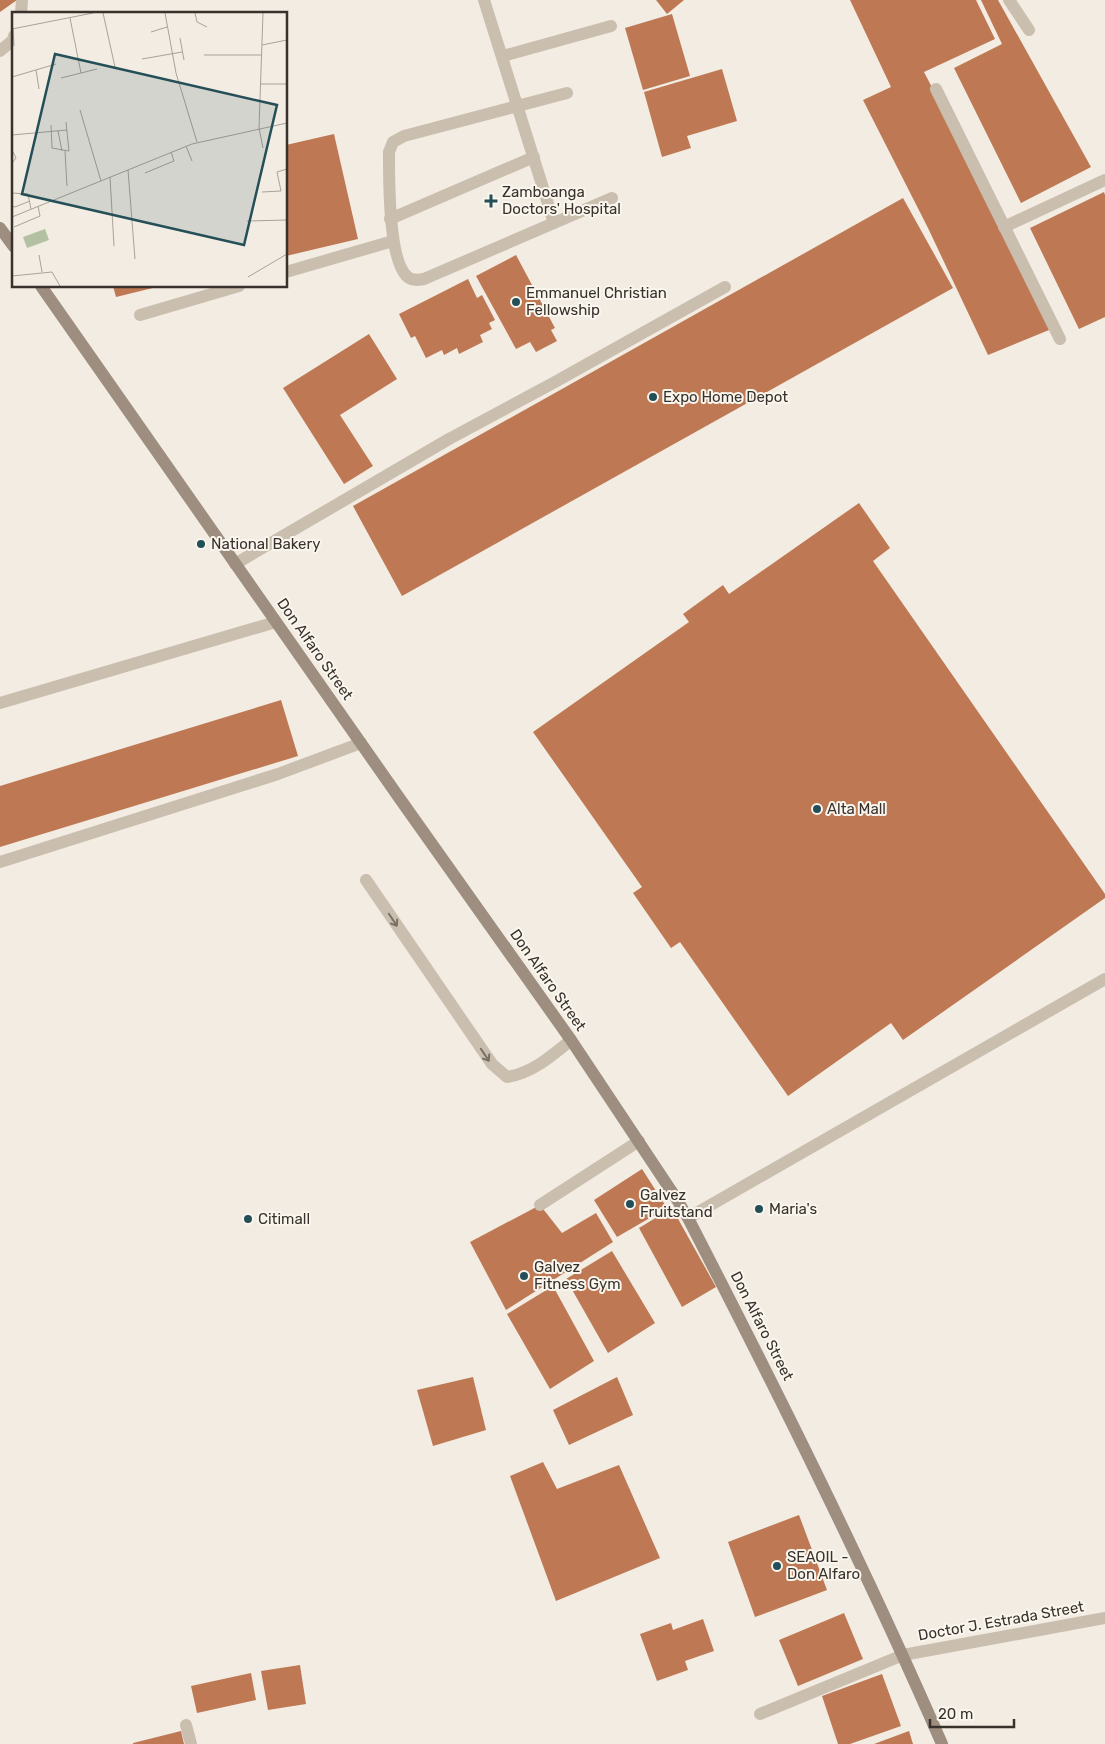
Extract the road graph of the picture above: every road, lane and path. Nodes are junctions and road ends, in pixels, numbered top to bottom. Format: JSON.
{"nodes":[{"id":1,"x":484,"y":0,"type":"edge"},
{"id":2,"x":1009,"y":0,"type":"edge"},
{"id":3,"x":610,"y":26,"type":"dead end"},
{"id":4,"x":1029,"y":30,"type":"dead end"},
{"id":5,"x":12,"y":38,"type":"edge"},
{"id":6,"x":0,"y":51,"type":"edge"},
{"id":7,"x":503,"y":56,"type":"junction"},
{"id":8,"x":936,"y":89,"type":"dead end"},
{"id":9,"x":567,"y":93,"type":"dead end"},
{"id":10,"x":518,"y":106,"type":"junction"},
{"id":11,"x":534,"y":157,"type":"junction"},
{"id":12,"x":1105,"y":180,"type":"edge"},
{"id":13,"x":612,"y":198,"type":"dead end"},
{"id":14,"x":390,"y":218,"type":"junction"},
{"id":15,"x":554,"y":223,"type":"junction"},
{"id":16,"x":1004,"y":227,"type":"junction"},
{"id":17,"x":0,"y":228,"type":"edge"},
{"id":18,"x":393,"y":241,"type":"junction"},
{"id":19,"x":12,"y":244,"type":"edge"},
{"id":20,"x":288,"y":271,"type":"edge"},
{"id":21,"x":725,"y":286,"type":"dead end"},
{"id":22,"x":42,"y":288,"type":"edge"},
{"id":23,"x":232,"y":288,"type":"edge"},
{"id":24,"x":140,"y":315,"type":"dead end"},
{"id":25,"x":1060,"y":339,"type":"dead end"},
{"id":26,"x":235,"y":564,"type":"junction"},
{"id":27,"x":276,"y":622,"type":"junction"},
{"id":28,"x":0,"y":703,"type":"edge"},
{"id":29,"x":360,"y":743,"type":"junction"},
{"id":30,"x":0,"y":862,"type":"edge"},
{"id":31,"x":366,"y":880,"type":"dead end"},
{"id":32,"x":1105,"y":979,"type":"edge"},
{"id":33,"x":571,"y":1040,"type":"junction"},
{"id":34,"x":639,"y":1141,"type":"junction"},
{"id":35,"x":540,"y":1205,"type":"dead end"},
{"id":36,"x":688,"y":1218,"type":"junction"},
{"id":37,"x":1105,"y":1618,"type":"edge"},
{"id":38,"x":903,"y":1655,"type":"junction"},
{"id":39,"x":760,"y":1714,"type":"dead end"},
{"id":40,"x":186,"y":1725,"type":"dead end"},
{"id":41,"x":191,"y":1744,"type":"edge"},
{"id":42,"x":942,"y":1744,"type":"edge"}],
"edges":[{"from":1,"to":7,"type":"street"},
{"from":2,"to":4,"type":"street"},
{"from":3,"to":7,"type":"street"},
{"from":5,"to":6,"type":"street"},
{"from":7,"to":10,"type":"street"},
{"from":8,"to":16,"type":"street"},
{"from":9,"to":10,"type":"street"},
{"from":10,"to":11,"type":"street"},
{"from":10,"to":14,"type":"street"},
{"from":11,"to":14,"type":"street"},
{"from":11,"to":15,"type":"street"},
{"from":12,"to":16,"type":"street"},
{"from":13,"to":15,"type":"street"},
{"from":14,"to":18,"type":"street"},
{"from":15,"to":18,"type":"street"},
{"from":16,"to":25,"type":"street"},
{"from":17,"to":19,"type":"main road"},
{"from":18,"to":20,"type":"street"},
{"from":21,"to":26,"type":"street"},
{"from":22,"to":26,"type":"main road","name":"Don Alfaro Street"},
{"from":23,"to":24,"type":"street"},
{"from":26,"to":27,"type":"main road","name":"Don Alfaro Street"},
{"from":27,"to":28,"type":"street"},
{"from":27,"to":29,"type":"main road","name":"Don Alfaro Street"},
{"from":29,"to":30,"type":"street"},
{"from":29,"to":33,"type":"main road","name":"Don Alfaro Street"},
{"from":31,"to":33,"type":"street","one_way":true},
{"from":32,"to":36,"type":"street"},
{"from":33,"to":34,"type":"main road","name":"Don Alfaro Street"},
{"from":34,"to":35,"type":"street"},
{"from":34,"to":36,"type":"main road","name":"Don Alfaro Street"},
{"from":36,"to":38,"type":"main road","name":"Don Alfaro Street"},
{"from":37,"to":38,"type":"street","name":"Doctor J. Estrada Street"},
{"from":38,"to":39,"type":"street","name":"Doctor J. Estrada Street"},
{"from":38,"to":42,"type":"main road","name":"Don Alfaro Street"},
{"from":40,"to":41,"type":"street"}]}
